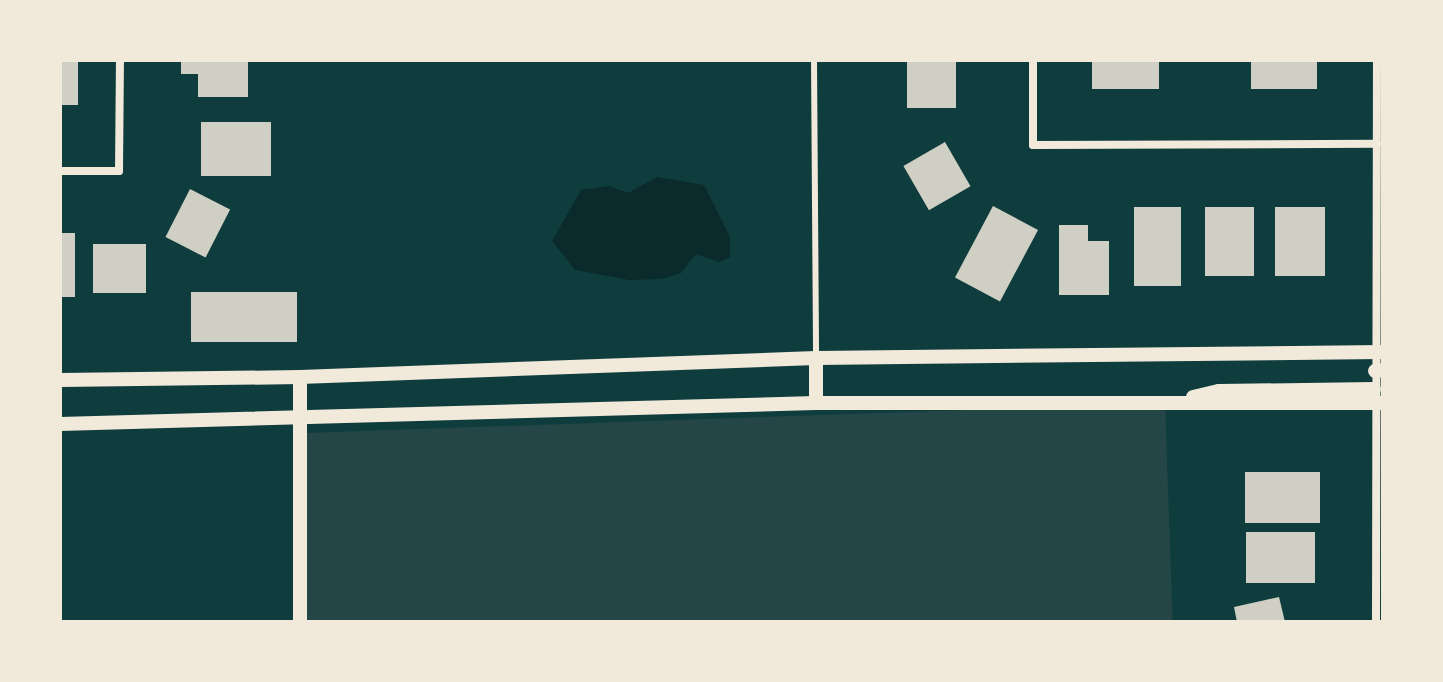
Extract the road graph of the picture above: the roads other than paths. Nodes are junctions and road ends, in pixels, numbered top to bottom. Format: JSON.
{"nodes":[{"id":1,"x":120,"y":60,"type":"edge"},
{"id":2,"x":814,"y":60,"type":"edge"},
{"id":3,"x":1033,"y":60,"type":"edge"},
{"id":4,"x":1377,"y":60,"type":"edge"},
{"id":5,"x":1377,"y":144,"type":"junction"},
{"id":6,"x":60,"y":171,"type":"edge"},
{"id":7,"x":1379,"y":352,"type":"edge"},
{"id":8,"x":816,"y":358,"type":"junction"},
{"id":9,"x":1379,"y":371,"type":"edge"},
{"id":10,"x":300,"y":377,"type":"junction"},
{"id":11,"x":60,"y":380,"type":"edge"},
{"id":12,"x":1377,"y":398,"type":"edge"},
{"id":13,"x":816,"y":403,"type":"junction"},
{"id":14,"x":299,"y":419,"type":"junction"},
{"id":15,"x":60,"y":424,"type":"edge"},
{"id":16,"x":300,"y":622,"type":"edge"},
{"id":17,"x":1376,"y":622,"type":"edge"}],
"edges":[{"from":1,"to":6,"type":"street"},
{"from":2,"to":8,"type":"lane"},
{"from":3,"to":5,"type":"street"},
{"from":4,"to":5,"type":"street"},
{"from":5,"to":7,"type":"street"},
{"from":7,"to":8,"type":"street"},
{"from":7,"to":9,"type":"street"},
{"from":8,"to":10,"type":"street"},
{"from":8,"to":13,"type":"street"},
{"from":9,"to":12,"type":"street"},
{"from":10,"to":11,"type":"street"},
{"from":10,"to":14,"type":"street"},
{"from":12,"to":13,"type":"street"},
{"from":12,"to":17,"type":"street"},
{"from":13,"to":14,"type":"street"},
{"from":14,"to":15,"type":"street"},
{"from":14,"to":16,"type":"street"}]}
